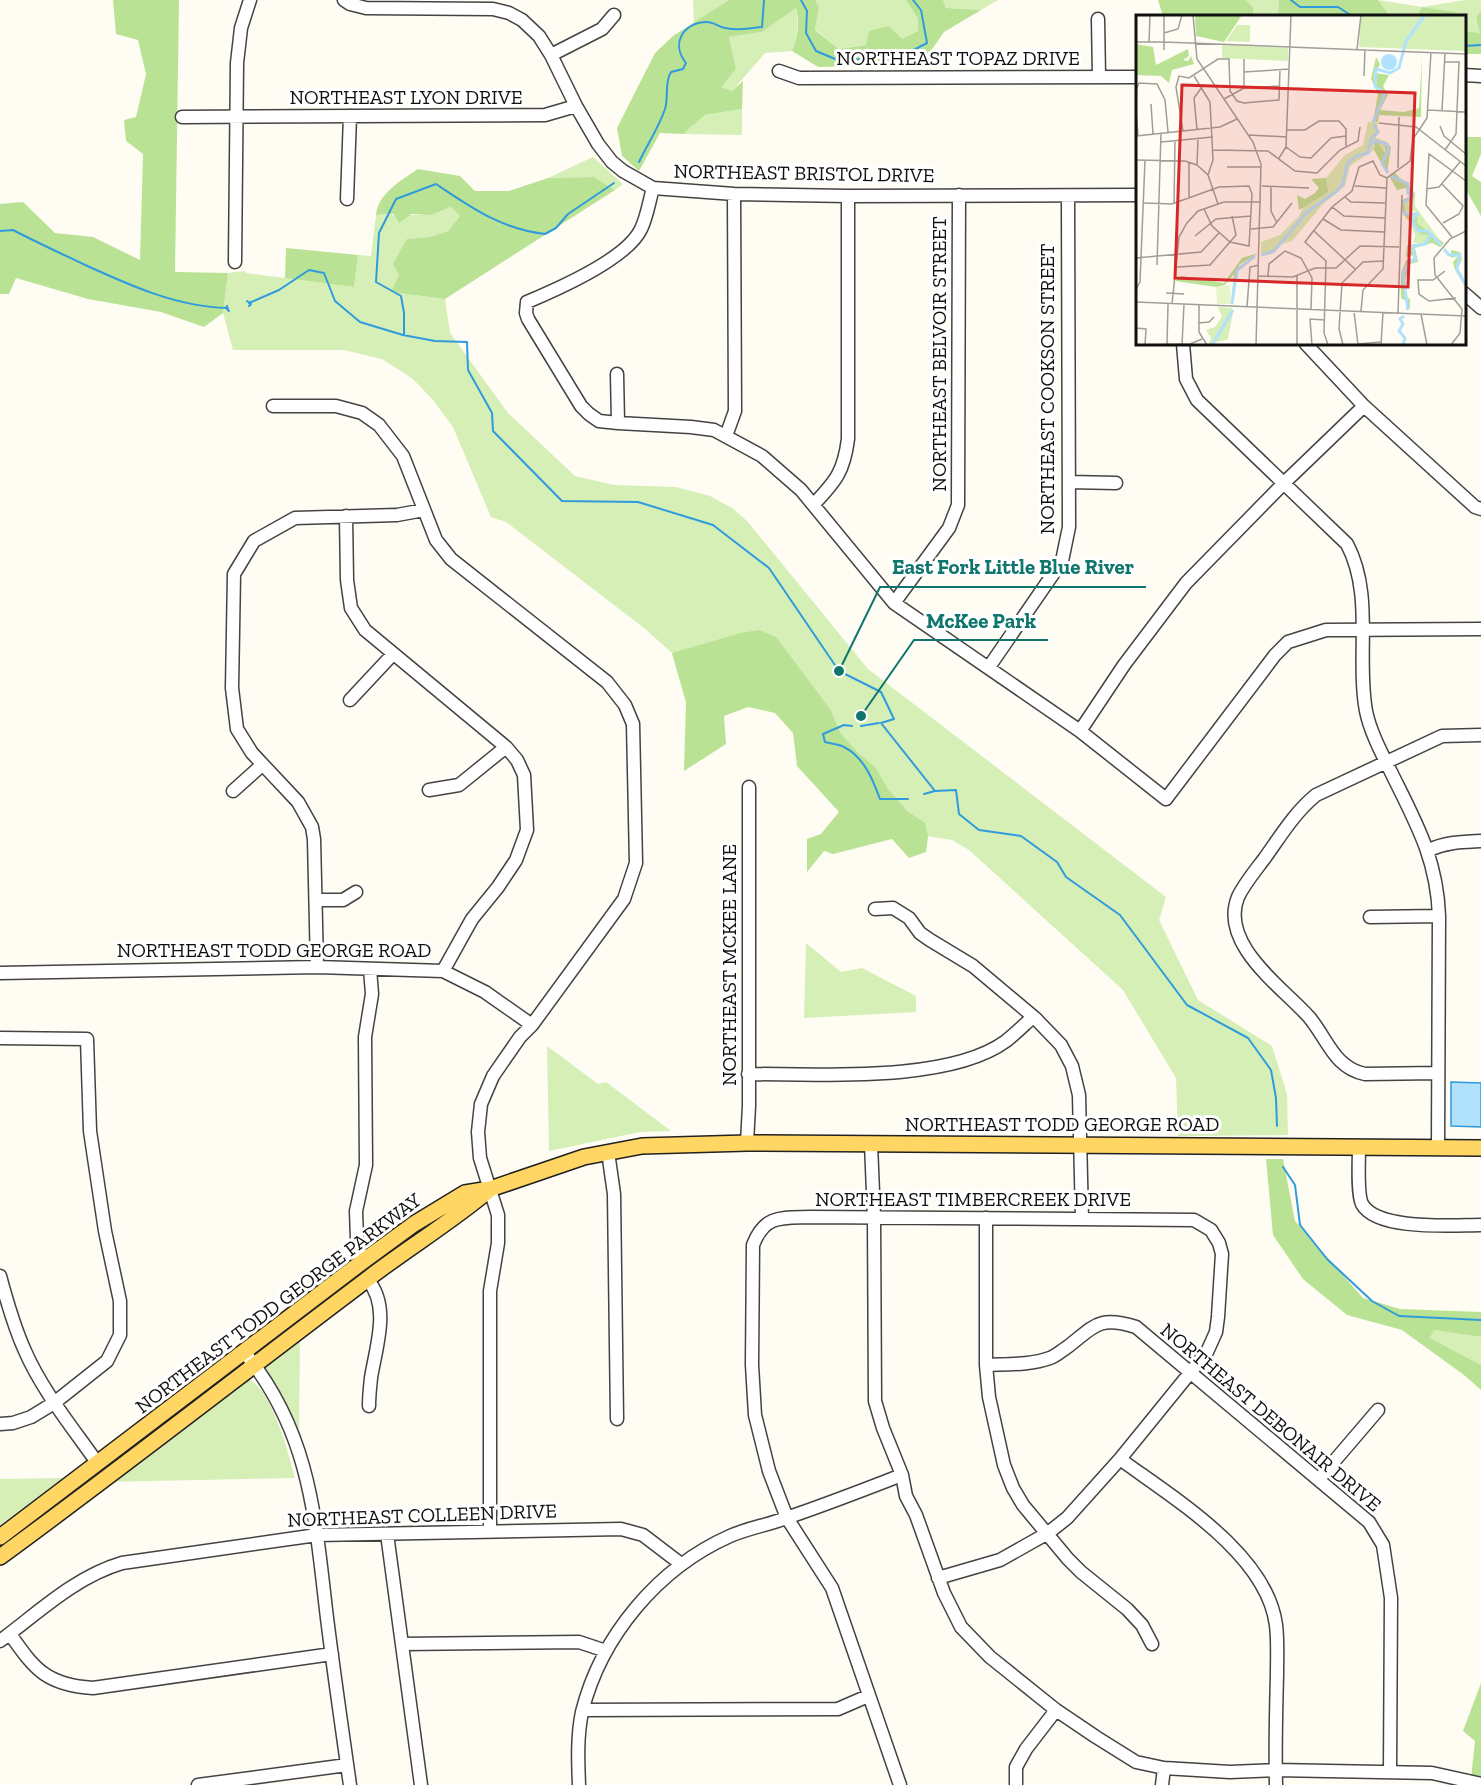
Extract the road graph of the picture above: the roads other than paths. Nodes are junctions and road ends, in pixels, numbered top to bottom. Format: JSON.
{"nodes":[{"id":1,"x":250,"y":0,"type":"edge"},
{"id":2,"x":344,"y":0,"type":"edge"},
{"id":3,"x":614,"y":15,"type":"dead end"},
{"id":4,"x":1098,"y":19,"type":"dead end"},
{"id":5,"x":551,"y":55,"type":"junction"},
{"id":6,"x":779,"y":71,"type":"dead end"},
{"id":7,"x":1466,"y":75,"type":"edge"},
{"id":8,"x":1481,"y":76,"type":"edge"},
{"id":9,"x":1099,"y":77,"type":"junction"},
{"id":10,"x":1136,"y":77,"type":"edge"},
{"id":11,"x":576,"y":106,"type":"junction"},
{"id":12,"x":350,"y":116,"type":"junction"},
{"id":13,"x":182,"y":117,"type":"dead end"},
{"id":14,"x":236,"y":117,"type":"junction"},
{"id":15,"x":652,"y":188,"type":"junction"},
{"id":16,"x":734,"y":194,"type":"junction"},
{"id":17,"x":959,"y":195,"type":"junction"},
{"id":18,"x":1136,"y":195,"type":"edge"},
{"id":19,"x":848,"y":196,"type":"junction"},
{"id":20,"x":1068,"y":196,"type":"junction"},
{"id":21,"x":347,"y":199,"type":"dead end"},
{"id":22,"x":235,"y":262,"type":"dead end"},
{"id":23,"x":1466,"y":295,"type":"edge"},
{"id":24,"x":1481,"y":308,"type":"edge"},
{"id":25,"x":1183,"y":345,"type":"edge"},
{"id":26,"x":1307,"y":345,"type":"edge"},
{"id":27,"x":618,"y":374,"type":"dead end"},
{"id":28,"x":273,"y":406,"type":"dead end"},
{"id":29,"x":1364,"y":406,"type":"junction"},
{"id":30,"x":618,"y":423,"type":"junction"},
{"id":31,"x":726,"y":435,"type":"junction"},
{"id":32,"x":1069,"y":482,"type":"junction"},
{"id":33,"x":1116,"y":483,"type":"dead end"},
{"id":34,"x":1284,"y":483,"type":"junction"},
{"id":35,"x":814,"y":504,"type":"junction"},
{"id":36,"x":1481,"y":509,"type":"edge"},
{"id":37,"x":424,"y":510,"type":"junction"},
{"id":38,"x":346,"y":516,"type":"junction"},
{"id":39,"x":894,"y":603,"type":"junction"},
{"id":40,"x":1362,"y":629,"type":"junction"},
{"id":41,"x":1481,"y":629,"type":"edge"},
{"id":42,"x":393,"y":654,"type":"junction"},
{"id":43,"x":989,"y":667,"type":"junction"},
{"id":44,"x":350,"y":700,"type":"dead end"},
{"id":45,"x":1080,"y":731,"type":"junction"},
{"id":46,"x":1481,"y":735,"type":"edge"},
{"id":47,"x":507,"y":747,"type":"junction"},
{"id":48,"x":1386,"y":762,"type":"junction"},
{"id":49,"x":262,"y":765,"type":"junction"},
{"id":50,"x":749,"y":788,"type":"dead end"},
{"id":51,"x":429,"y":790,"type":"dead end"},
{"id":52,"x":233,"y":791,"type":"dead end"},
{"id":53,"x":1481,"y":841,"type":"edge"},
{"id":54,"x":1429,"y":850,"type":"junction"},
{"id":55,"x":356,"y":892,"type":"dead end"},
{"id":56,"x":316,"y":900,"type":"junction"},
{"id":57,"x":875,"y":909,"type":"dead end"},
{"id":58,"x":1439,"y":916,"type":"junction"},
{"id":59,"x":1370,"y":917,"type":"dead end"},
{"id":60,"x":317,"y":968,"type":"junction"},
{"id":61,"x":370,"y":969,"type":"junction"},
{"id":62,"x":443,"y":970,"type":"junction"},
{"id":63,"x":0,"y":972,"type":"edge"},
{"id":64,"x":1033,"y":1017,"type":"junction"},
{"id":65,"x":532,"y":1025,"type":"junction"},
{"id":66,"x":0,"y":1038,"type":"edge"},
{"id":67,"x":1438,"y":1073,"type":"junction"},
{"id":68,"x":748,"y":1074,"type":"junction"},
{"id":69,"x":747,"y":1143,"type":"junction"},
{"id":70,"x":871,"y":1144,"type":"junction"},
{"id":71,"x":1082,"y":1144,"type":"junction"},
{"id":72,"x":642,"y":1146,"type":"joint"},
{"id":73,"x":1359,"y":1148,"type":"junction"},
{"id":74,"x":1438,"y":1148,"type":"junction"},
{"id":75,"x":1481,"y":1148,"type":"edge"},
{"id":76,"x":608,"y":1152,"type":"junction"},
{"id":77,"x":490,"y":1190,"type":"junction"},
{"id":78,"x":874,"y":1216,"type":"junction"},
{"id":79,"x":986,"y":1218,"type":"junction"},
{"id":80,"x":1082,"y":1219,"type":"junction"},
{"id":81,"x":1481,"y":1225,"type":"edge"},
{"id":82,"x":362,"y":1262,"type":"junction"},
{"id":83,"x":0,"y":1276,"type":"edge"},
{"id":84,"x":367,"y":1279,"type":"junction"},
{"id":85,"x":4,"y":1307,"type":"edge"},
{"id":86,"x":245,"y":1353,"type":"junction"},
{"id":87,"x":255,"y":1365,"type":"junction"},
{"id":88,"x":986,"y":1365,"type":"junction"},
{"id":89,"x":1190,"y":1374,"type":"junction"},
{"id":90,"x":54,"y":1403,"type":"junction"},
{"id":91,"x":369,"y":1406,"type":"dead end"},
{"id":92,"x":1378,"y":1410,"type":"dead end"},
{"id":93,"x":617,"y":1419,"type":"dead end"},
{"id":94,"x":0,"y":1424,"type":"edge"},
{"id":95,"x":1120,"y":1459,"type":"junction"},
{"id":96,"x":98,"y":1464,"type":"junction"},
{"id":97,"x":902,"y":1475,"type":"junction"},
{"id":98,"x":1319,"y":1479,"type":"junction"},
{"id":99,"x":787,"y":1518,"type":"junction"},
{"id":100,"x":490,"y":1532,"type":"junction"},
{"id":101,"x":1048,"y":1533,"type":"junction"},
{"id":102,"x":387,"y":1534,"type":"junction"},
{"id":103,"x":317,"y":1535,"type":"junction"},
{"id":104,"x":0,"y":1537,"type":"edge"},
{"id":105,"x":0,"y":1557,"type":"edge"},
{"id":106,"x":681,"y":1564,"type":"junction"},
{"id":107,"x":938,"y":1578,"type":"junction"},
{"id":108,"x":5,"y":1637,"type":"edge"},
{"id":109,"x":402,"y":1644,"type":"junction"},
{"id":110,"x":1152,"y":1644,"type":"dead end"},
{"id":111,"x":606,"y":1651,"type":"junction"},
{"id":112,"x":332,"y":1654,"type":"junction"},
{"id":113,"x":868,"y":1696,"type":"junction"},
{"id":114,"x":583,"y":1710,"type":"junction"},
{"id":115,"x":1056,"y":1710,"type":"junction"},
{"id":116,"x":347,"y":1765,"type":"junction"},
{"id":117,"x":1164,"y":1768,"type":"junction"},
{"id":118,"x":1276,"y":1770,"type":"junction"},
{"id":119,"x":1390,"y":1771,"type":"junction"},
{"id":120,"x":1481,"y":1784,"type":"edge"},
{"id":121,"x":198,"y":1785,"type":"edge"},
{"id":122,"x":350,"y":1785,"type":"edge"},
{"id":123,"x":421,"y":1785,"type":"edge"},
{"id":124,"x":579,"y":1785,"type":"edge"},
{"id":125,"x":900,"y":1785,"type":"edge"},
{"id":126,"x":1016,"y":1785,"type":"edge"},
{"id":127,"x":1162,"y":1785,"type":"edge"},
{"id":128,"x":1276,"y":1785,"type":"edge"}],
"edges":[{"from":1,"to":14,"type":"street"},
{"from":2,"to":5,"type":"street","name":"NORTHEAST BRISTOL DRIVE"},
{"from":3,"to":5,"type":"street"},
{"from":4,"to":9,"type":"street"},
{"from":5,"to":11,"type":"street","name":"NORTHEAST BRISTOL DRIVE"},
{"from":6,"to":9,"type":"street","name":"NORTHEAST TOPAZ DRIVE"},
{"from":7,"to":8,"type":"street"},
{"from":9,"to":10,"type":"street","name":"NORTHEAST TOPAZ DRIVE"},
{"from":11,"to":12,"type":"street","name":"NORTHEAST LYON DRIVE"},
{"from":11,"to":15,"type":"street","name":"NORTHEAST BRISTOL DRIVE"},
{"from":12,"to":14,"type":"street","name":"NORTHEAST LYON DRIVE"},
{"from":12,"to":21,"type":"street"},
{"from":13,"to":14,"type":"street","name":"NORTHEAST LYON DRIVE"},
{"from":14,"to":22,"type":"street"},
{"from":15,"to":16,"type":"street","name":"NORTHEAST BRISTOL DRIVE"},
{"from":15,"to":30,"type":"street"},
{"from":16,"to":19,"type":"street","name":"NORTHEAST BRISTOL DRIVE"},
{"from":16,"to":31,"type":"street"},
{"from":17,"to":19,"type":"street","name":"NORTHEAST BRISTOL DRIVE"},
{"from":17,"to":20,"type":"street","name":"NORTHEAST BRISTOL DRIVE"},
{"from":17,"to":39,"type":"street","name":"NORTHEAST BELVOIR STREET"},
{"from":18,"to":20,"type":"street","name":"NORTHEAST BRISTOL DRIVE"},
{"from":19,"to":35,"type":"street"},
{"from":20,"to":32,"type":"street","name":"NORTHEAST COOKSON STREET"},
{"from":23,"to":24,"type":"street"},
{"from":25,"to":34,"type":"street"},
{"from":26,"to":29,"type":"street"},
{"from":27,"to":30,"type":"street"},
{"from":28,"to":37,"type":"street"},
{"from":29,"to":34,"type":"street"},
{"from":29,"to":36,"type":"street"},
{"from":30,"to":31,"type":"street"},
{"from":31,"to":35,"type":"street"},
{"from":32,"to":33,"type":"street"},
{"from":32,"to":43,"type":"street","name":"NORTHEAST COOKSON STREET"},
{"from":34,"to":40,"type":"street"},
{"from":34,"to":45,"type":"street"},
{"from":35,"to":39,"type":"street"},
{"from":37,"to":38,"type":"street"},
{"from":37,"to":65,"type":"street"},
{"from":38,"to":42,"type":"street"},
{"from":38,"to":49,"type":"street"},
{"from":39,"to":43,"type":"street"},
{"from":40,"to":41,"type":"street"},
{"from":40,"to":45,"type":"street"},
{"from":40,"to":48,"type":"street"},
{"from":42,"to":44,"type":"street"},
{"from":42,"to":47,"type":"street"},
{"from":43,"to":45,"type":"street"},
{"from":46,"to":48,"type":"street"},
{"from":47,"to":51,"type":"street"},
{"from":47,"to":62,"type":"street"},
{"from":48,"to":54,"type":"street"},
{"from":48,"to":67,"type":"street"},
{"from":49,"to":52,"type":"street"},
{"from":49,"to":56,"type":"street"},
{"from":50,"to":68,"type":"street","name":"NORTHEAST MCKEE LANE"},
{"from":53,"to":54,"type":"street"},
{"from":54,"to":58,"type":"street"},
{"from":55,"to":56,"type":"street"},
{"from":56,"to":60,"type":"street"},
{"from":57,"to":64,"type":"street"},
{"from":58,"to":59,"type":"street"},
{"from":58,"to":67,"type":"street"},
{"from":60,"to":61,"type":"street","name":"NORTHEAST TODD GEORGE ROAD"},
{"from":60,"to":63,"type":"street","name":"NORTHEAST TODD GEORGE ROAD"},
{"from":61,"to":62,"type":"street","name":"NORTHEAST TODD GEORGE ROAD"},
{"from":61,"to":82,"type":"street"},
{"from":62,"to":65,"type":"street","name":"NORTHEAST TODD GEORGE ROAD"},
{"from":64,"to":68,"type":"street"},
{"from":64,"to":71,"type":"street"},
{"from":65,"to":77,"type":"street"},
{"from":66,"to":90,"type":"street"},
{"from":67,"to":74,"type":"street"},
{"from":68,"to":69,"type":"street","name":"NORTHEAST MCKEE LANE"},
{"from":69,"to":70,"type":"main road","name":"NORTHEAST TODD GEORGE ROAD"},
{"from":69,"to":72,"type":"main road","name":"NORTHEAST TODD GEORGE ROAD"},
{"from":70,"to":71,"type":"main road","name":"NORTHEAST TODD GEORGE ROAD"},
{"from":70,"to":78,"type":"street"},
{"from":71,"to":73,"type":"main road","name":"NORTHEAST TODD GEORGE ROAD"},
{"from":71,"to":80,"type":"street"},
{"from":72,"to":76,"type":"main road","name":"NORTHEAST TODD GEORGE PARKWAY"},
{"from":73,"to":74,"type":"main road","name":"NORTHEAST TODD GEORGE ROAD"},
{"from":73,"to":81,"type":"street"},
{"from":74,"to":75,"type":"main road","name":"NORTHEAST TODD GEORGE ROAD"},
{"from":76,"to":77,"type":"main road","name":"NORTHEAST TODD GEORGE PARKWAY"},
{"from":76,"to":93,"type":"street"},
{"from":77,"to":82,"type":"main road","name":"NORTHEAST TODD GEORGE PARKWAY"},
{"from":77,"to":84,"type":"main road"},
{"from":77,"to":100,"type":"street"},
{"from":78,"to":79,"type":"street","name":"NORTHEAST TIMBERCREEK DRIVE"},
{"from":78,"to":97,"type":"street"},
{"from":78,"to":99,"type":"street","name":"NORTHEAST TIMBERCREEK DRIVE"},
{"from":79,"to":80,"type":"street","name":"NORTHEAST TIMBERCREEK DRIVE"},
{"from":79,"to":88,"type":"street"},
{"from":80,"to":89,"type":"street","name":"NORTHEAST TIMBERCREEK DRIVE"},
{"from":82,"to":86,"type":"main road","name":"NORTHEAST TODD GEORGE PARKWAY"},
{"from":83,"to":85,"type":"street"},
{"from":84,"to":87,"type":"main road"},
{"from":84,"to":91,"type":"street"},
{"from":85,"to":90,"type":"street"},
{"from":86,"to":87,"type":"street"},
{"from":86,"to":96,"type":"main road","name":"NORTHEAST TODD GEORGE PARKWAY"},
{"from":87,"to":103,"type":"street"},
{"from":87,"to":105,"type":"main road"},
{"from":88,"to":89,"type":"street","name":"NORTHEAST DEBONAIR DRIVE"},
{"from":88,"to":101,"type":"street"},
{"from":89,"to":95,"type":"street"},
{"from":89,"to":98,"type":"street","name":"NORTHEAST DEBONAIR DRIVE"},
{"from":90,"to":94,"type":"street"},
{"from":90,"to":96,"type":"street"},
{"from":92,"to":98,"type":"street"},
{"from":95,"to":101,"type":"street"},
{"from":95,"to":118,"type":"street"},
{"from":96,"to":104,"type":"main road","name":"NORTHEAST TODD GEORGE PARKWAY"},
{"from":97,"to":99,"type":"street"},
{"from":97,"to":107,"type":"street"},
{"from":98,"to":119,"type":"street","name":"NORTHEAST DEBONAIR DRIVE"},
{"from":99,"to":106,"type":"street"},
{"from":99,"to":113,"type":"street"},
{"from":100,"to":102,"type":"street","name":"NORTHEAST COLLEEN DRIVE"},
{"from":100,"to":106,"type":"street","name":"NORTHEAST COLLEEN DRIVE"},
{"from":101,"to":107,"type":"street"},
{"from":101,"to":110,"type":"street"},
{"from":102,"to":103,"type":"street","name":"NORTHEAST COLLEEN DRIVE"},
{"from":102,"to":109,"type":"street"},
{"from":103,"to":108,"type":"street","name":"NORTHEAST COLLEEN DRIVE"},
{"from":103,"to":112,"type":"street"},
{"from":106,"to":111,"type":"street"},
{"from":107,"to":115,"type":"street"},
{"from":108,"to":112,"type":"street"},
{"from":109,"to":111,"type":"street"},
{"from":109,"to":123,"type":"street"},
{"from":111,"to":114,"type":"street"},
{"from":112,"to":116,"type":"street"},
{"from":113,"to":114,"type":"street"},
{"from":113,"to":125,"type":"street"},
{"from":114,"to":124,"type":"street"},
{"from":115,"to":117,"type":"street"},
{"from":115,"to":126,"type":"street"},
{"from":116,"to":121,"type":"street"},
{"from":116,"to":122,"type":"street"},
{"from":117,"to":118,"type":"street"},
{"from":117,"to":127,"type":"street"},
{"from":118,"to":119,"type":"street"},
{"from":118,"to":128,"type":"street"},
{"from":119,"to":120,"type":"street"}]}
